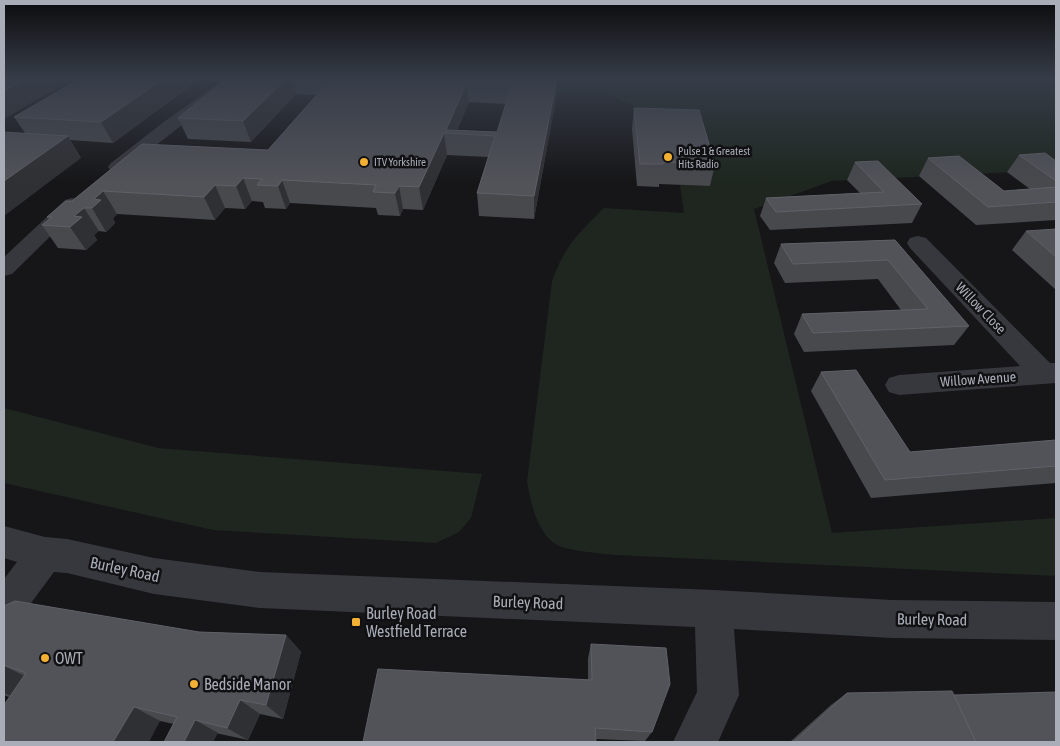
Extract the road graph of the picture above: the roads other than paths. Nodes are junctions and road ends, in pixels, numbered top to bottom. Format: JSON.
{"nodes":[{"id":1,"x":187,"y":113,"type":"edge"},
{"id":2,"x":918,"y":243,"type":"dead end"},
{"id":3,"x":4,"y":269,"type":"edge"},
{"id":4,"x":1050,"y":374,"type":"edge"},
{"id":5,"x":899,"y":384,"type":"dead end"},
{"id":6,"x":4,"y":542,"type":"edge"},
{"id":7,"x":45,"y":554,"type":"junction"},
{"id":8,"x":4,"y":609,"type":"edge"},
{"id":9,"x":714,"y":609,"type":"junction"},
{"id":10,"x":1056,"y":620,"type":"edge"},
{"id":11,"x":695,"y":742,"type":"edge"}],
"edges":[{"from":1,"to":3,"type":"street"},
{"from":2,"to":4,"type":"street","name":"Willow Close"},
{"from":4,"to":5,"type":"street","name":"Willow Avenue"},
{"from":6,"to":7,"type":"street","name":"Burley Road"},
{"from":7,"to":8,"type":"street"},
{"from":7,"to":9,"type":"street","name":"Burley Road"},
{"from":9,"to":10,"type":"street","name":"Burley Road"},
{"from":9,"to":11,"type":"street"}]}
